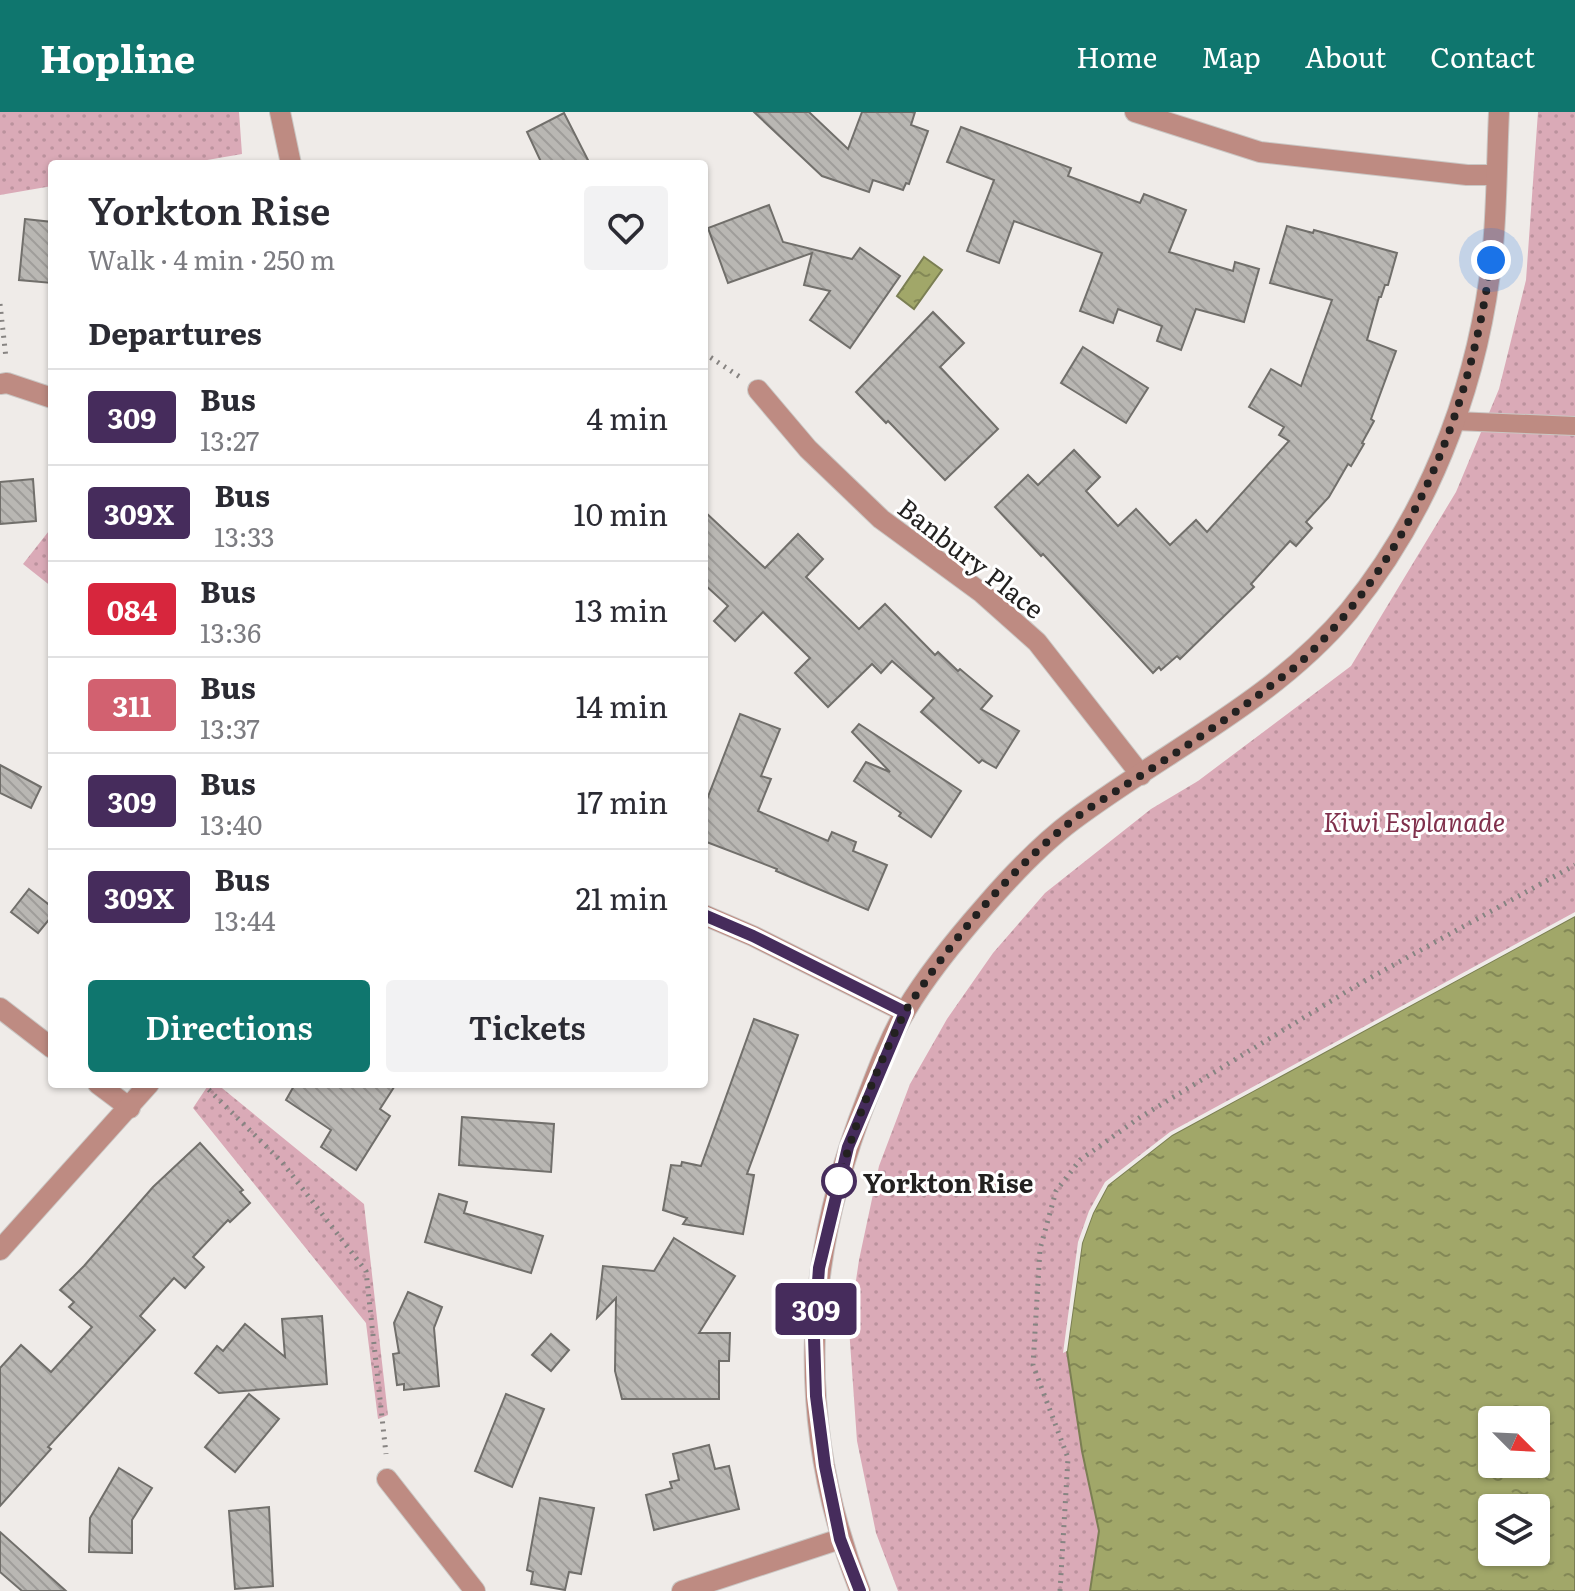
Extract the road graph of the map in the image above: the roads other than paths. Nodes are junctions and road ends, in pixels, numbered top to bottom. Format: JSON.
{"nodes":[{"id":1,"x":280,"y":112,"type":"edge"},
{"id":2,"x":1135,"y":112,"type":"edge"},
{"id":3,"x":1499,"y":112,"type":"edge"},
{"id":4,"x":290,"y":160,"type":"edge"},
{"id":5,"x":1496,"y":175,"type":"junction"},
{"id":6,"x":3,"y":384,"type":"edge"},
{"id":7,"x":758,"y":390,"type":"road end"},
{"id":8,"x":48,"y":397,"type":"edge"},
{"id":9,"x":1455,"y":421,"type":"junction"},
{"id":10,"x":1575,"y":426,"type":"edge"},
{"id":11,"x":1141,"y":775,"type":"junction"},
{"id":12,"x":708,"y":917,"type":"edge"},
{"id":13,"x":0,"y":1008,"type":"edge"},
{"id":14,"x":905,"y":1012,"type":"junction"},
{"id":15,"x":48,"y":1045,"type":"edge"},
{"id":16,"x":103,"y":1088,"type":"edge"},
{"id":17,"x":146,"y":1088,"type":"edge"},
{"id":18,"x":130,"y":1108,"type":"junction"},
{"id":19,"x":0,"y":1250,"type":"edge"},
{"id":20,"x":387,"y":1479,"type":"road end"},
{"id":21,"x":840,"y":1539,"type":"junction"},
{"id":22,"x":475,"y":1591,"type":"edge"},
{"id":23,"x":682,"y":1591,"type":"edge"},
{"id":24,"x":860,"y":1591,"type":"edge"}],
"edges":[{"from":1,"to":4,"type":"street"},
{"from":2,"to":5,"type":"street"},
{"from":3,"to":5,"type":"street"},
{"from":5,"to":9,"type":"street"},
{"from":6,"to":8,"type":"street"},
{"from":7,"to":11,"type":"street","name":"Banbury Place"},
{"from":9,"to":10,"type":"lane"},
{"from":9,"to":11,"type":"street"},
{"from":11,"to":14,"type":"street"},
{"from":12,"to":14,"type":"street"},
{"from":13,"to":15,"type":"street"},
{"from":14,"to":21,"type":"street"},
{"from":16,"to":18,"type":"street"},
{"from":17,"to":18,"type":"street"},
{"from":18,"to":19,"type":"street"},
{"from":20,"to":22,"type":"street"},
{"from":21,"to":23,"type":"street"},
{"from":21,"to":24,"type":"street"}]}
